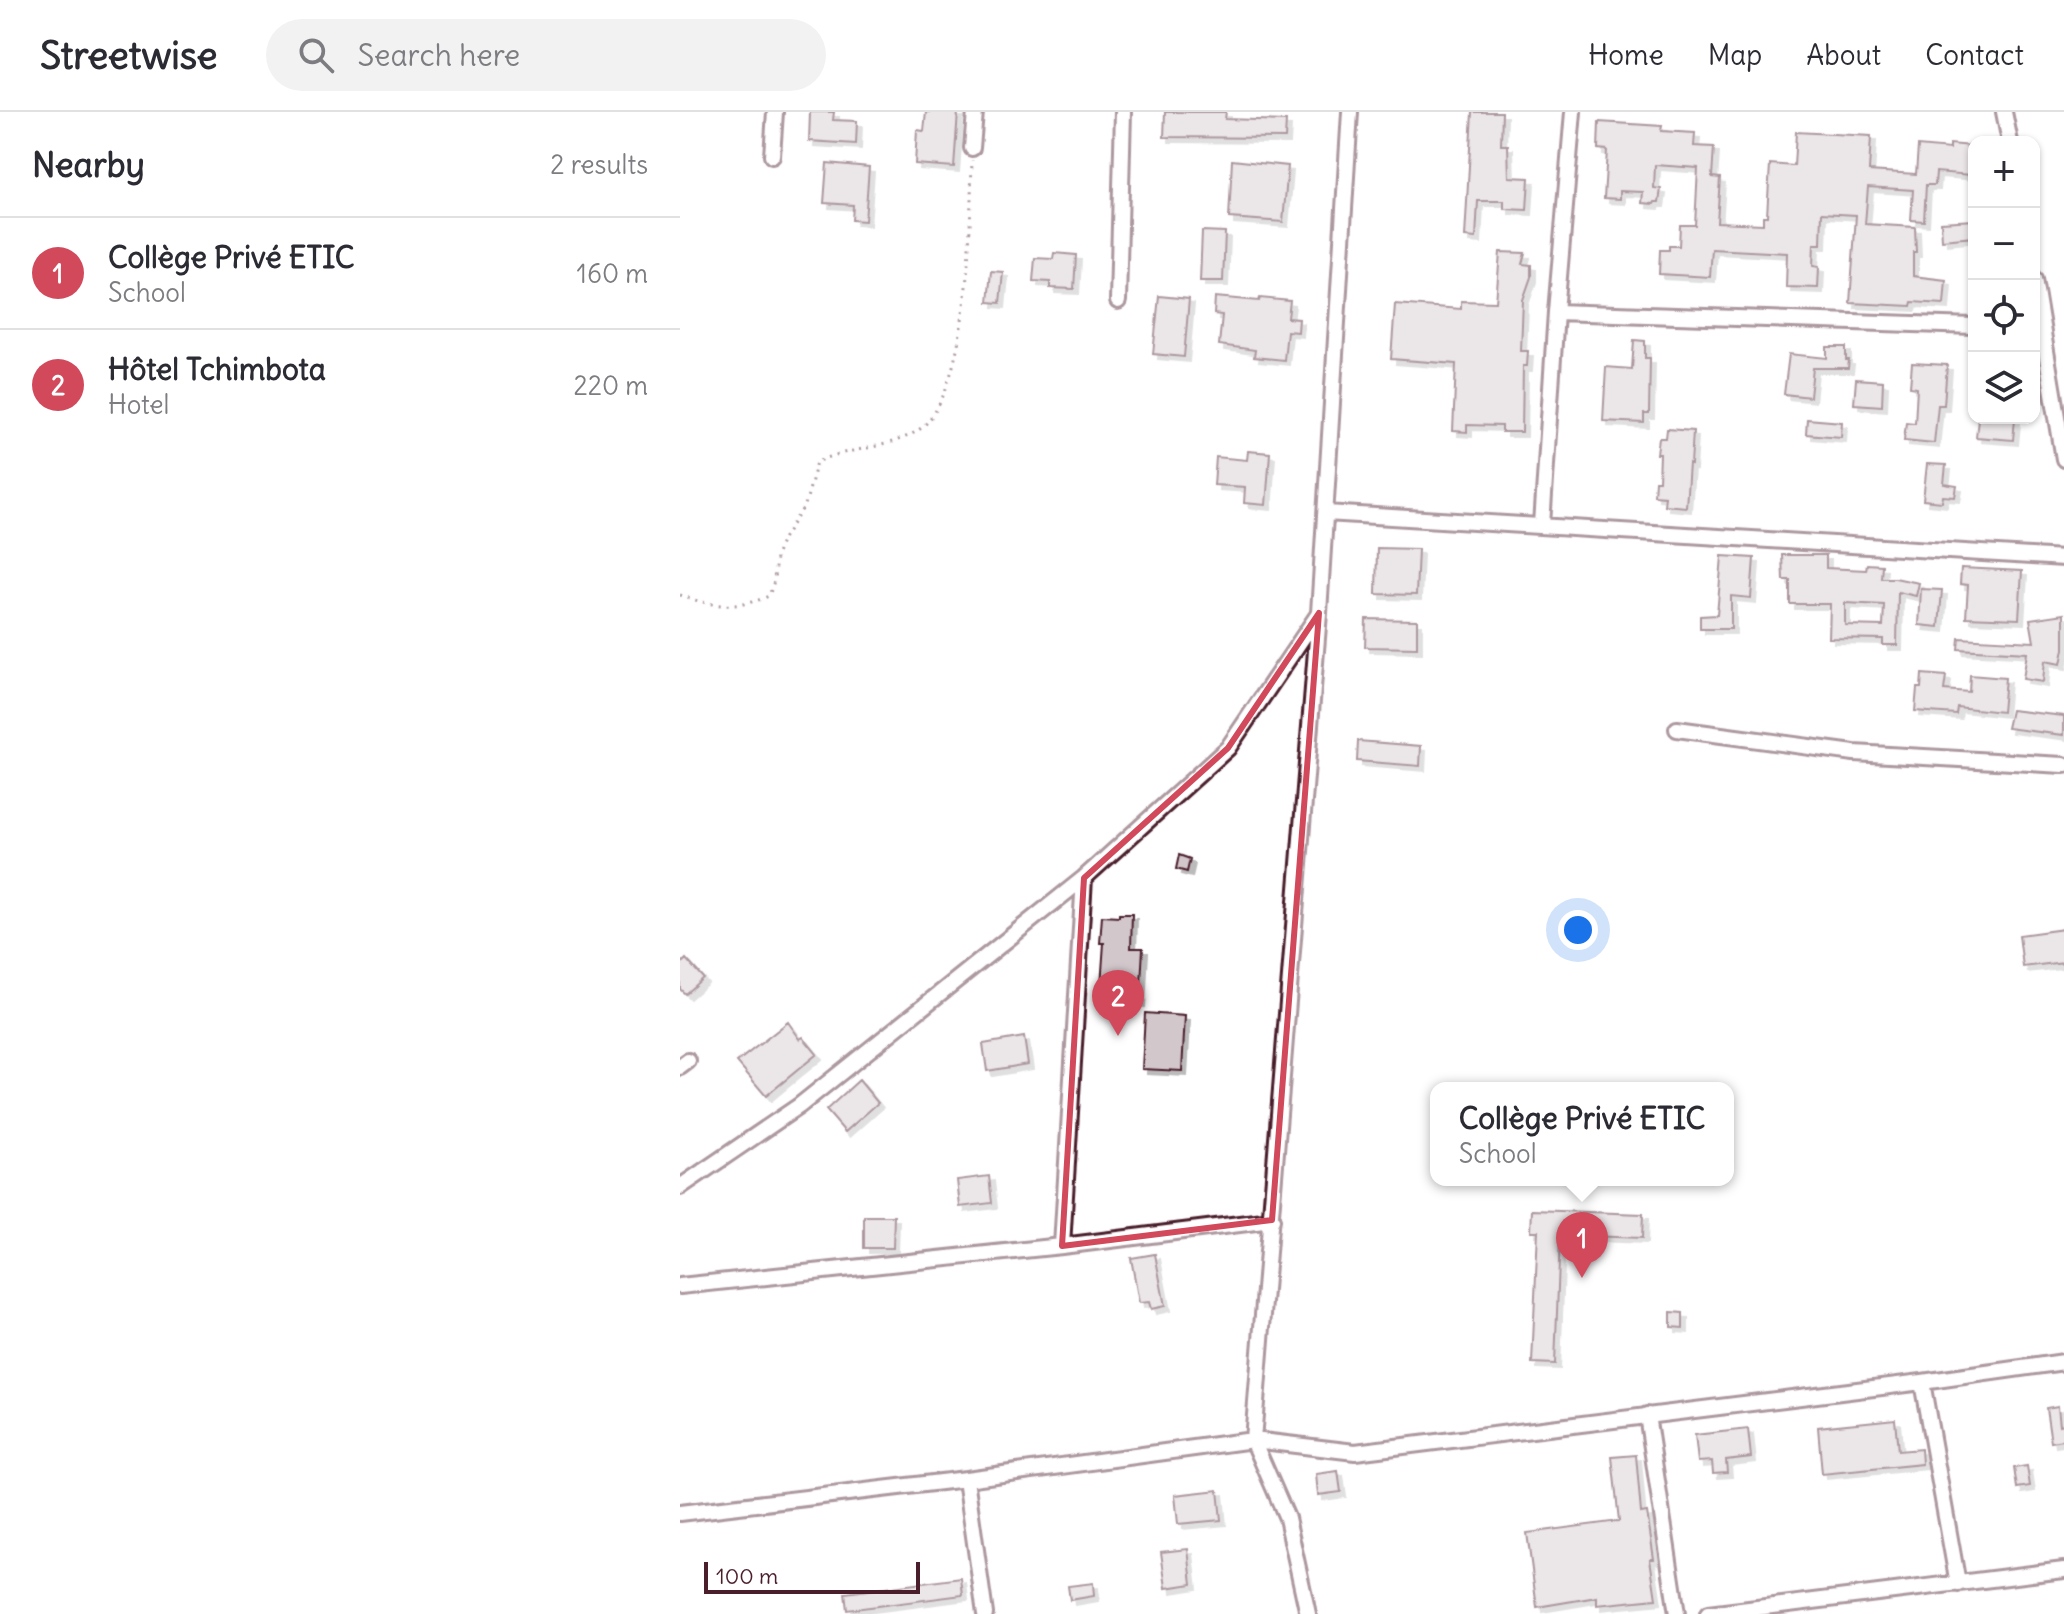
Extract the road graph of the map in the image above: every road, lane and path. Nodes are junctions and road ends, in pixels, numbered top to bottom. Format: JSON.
{"nodes":[{"id":1,"x":775,"y":112,"type":"edge"},
{"id":2,"x":975,"y":112,"type":"edge"},
{"id":3,"x":1123,"y":112,"type":"edge"},
{"id":4,"x":1350,"y":112,"type":"edge"},
{"id":5,"x":1573,"y":112,"type":"edge"},
{"id":6,"x":2004,"y":112,"type":"edge"},
{"id":7,"x":2009,"y":136,"type":"edge"},
{"id":8,"x":972,"y":148,"type":"joint"},
{"id":9,"x":772,"y":156,"type":"dead end"},
{"id":10,"x":1118,"y":301,"type":"dead end"},
{"id":11,"x":1556,"y":312,"type":"junction"},
{"id":12,"x":1968,"y":326,"type":"edge"},
{"id":13,"x":2040,"y":338,"type":"edge"},
{"id":14,"x":2064,"y":459,"type":"edge"},
{"id":15,"x":1326,"y":513,"type":"junction"},
{"id":16,"x":1542,"y":525,"type":"junction"},
{"id":17,"x":2064,"y":558,"type":"edge"},
{"id":18,"x":680,"y":595,"type":"edge"},
{"id":19,"x":1319,"y":613,"type":"junction"},
{"id":20,"x":1677,"y":729,"type":"dead end"},
{"id":21,"x":2064,"y":765,"type":"edge"},
{"id":22,"x":1084,"y":878,"type":"junction"},
{"id":23,"x":680,"y":1187,"type":"edge"},
{"id":24,"x":1272,"y":1220,"type":"junction"},
{"id":25,"x":1062,"y":1246,"type":"junction"},
{"id":26,"x":680,"y":1286,"type":"edge"},
{"id":27,"x":2064,"y":1362,"type":"edge"},
{"id":28,"x":1922,"y":1382,"type":"junction"},
{"id":29,"x":1647,"y":1415,"type":"junction"},
{"id":30,"x":1253,"y":1440,"type":"junction"},
{"id":31,"x":966,"y":1479,"type":"junction"},
{"id":32,"x":680,"y":1513,"type":"edge"},
{"id":33,"x":2064,"y":1570,"type":"edge"},
{"id":34,"x":1958,"y":1584,"type":"junction"},
{"id":35,"x":985,"y":1614,"type":"edge"},
{"id":36,"x":1308,"y":1614,"type":"edge"},
{"id":37,"x":1677,"y":1614,"type":"edge"},
{"id":38,"x":1708,"y":1614,"type":"edge"}],
"edges":[{"from":1,"to":9,"type":"street"},
{"from":2,"to":8,"type":"street"},
{"from":3,"to":10,"type":"street"},
{"from":4,"to":15,"type":"street"},
{"from":5,"to":11,"type":"street"},
{"from":6,"to":7,"type":"street"},
{"from":8,"to":18,"type":"path"},
{"from":11,"to":12,"type":"street"},
{"from":11,"to":16,"type":"street"},
{"from":13,"to":14,"type":"street"},
{"from":15,"to":16,"type":"street"},
{"from":15,"to":19,"type":"street"},
{"from":16,"to":17,"type":"street"},
{"from":19,"to":22,"type":"street"},
{"from":19,"to":24,"type":"street"},
{"from":20,"to":21,"type":"street"},
{"from":22,"to":23,"type":"street"},
{"from":22,"to":25,"type":"street"},
{"from":24,"to":25,"type":"street"},
{"from":24,"to":30,"type":"street"},
{"from":25,"to":26,"type":"street"},
{"from":27,"to":28,"type":"street"},
{"from":28,"to":29,"type":"street"},
{"from":28,"to":34,"type":"street"},
{"from":29,"to":30,"type":"street"},
{"from":29,"to":37,"type":"street"},
{"from":30,"to":31,"type":"street"},
{"from":30,"to":36,"type":"street"},
{"from":31,"to":32,"type":"street"},
{"from":31,"to":35,"type":"street"},
{"from":33,"to":34,"type":"street"},
{"from":34,"to":38,"type":"street"}]}
